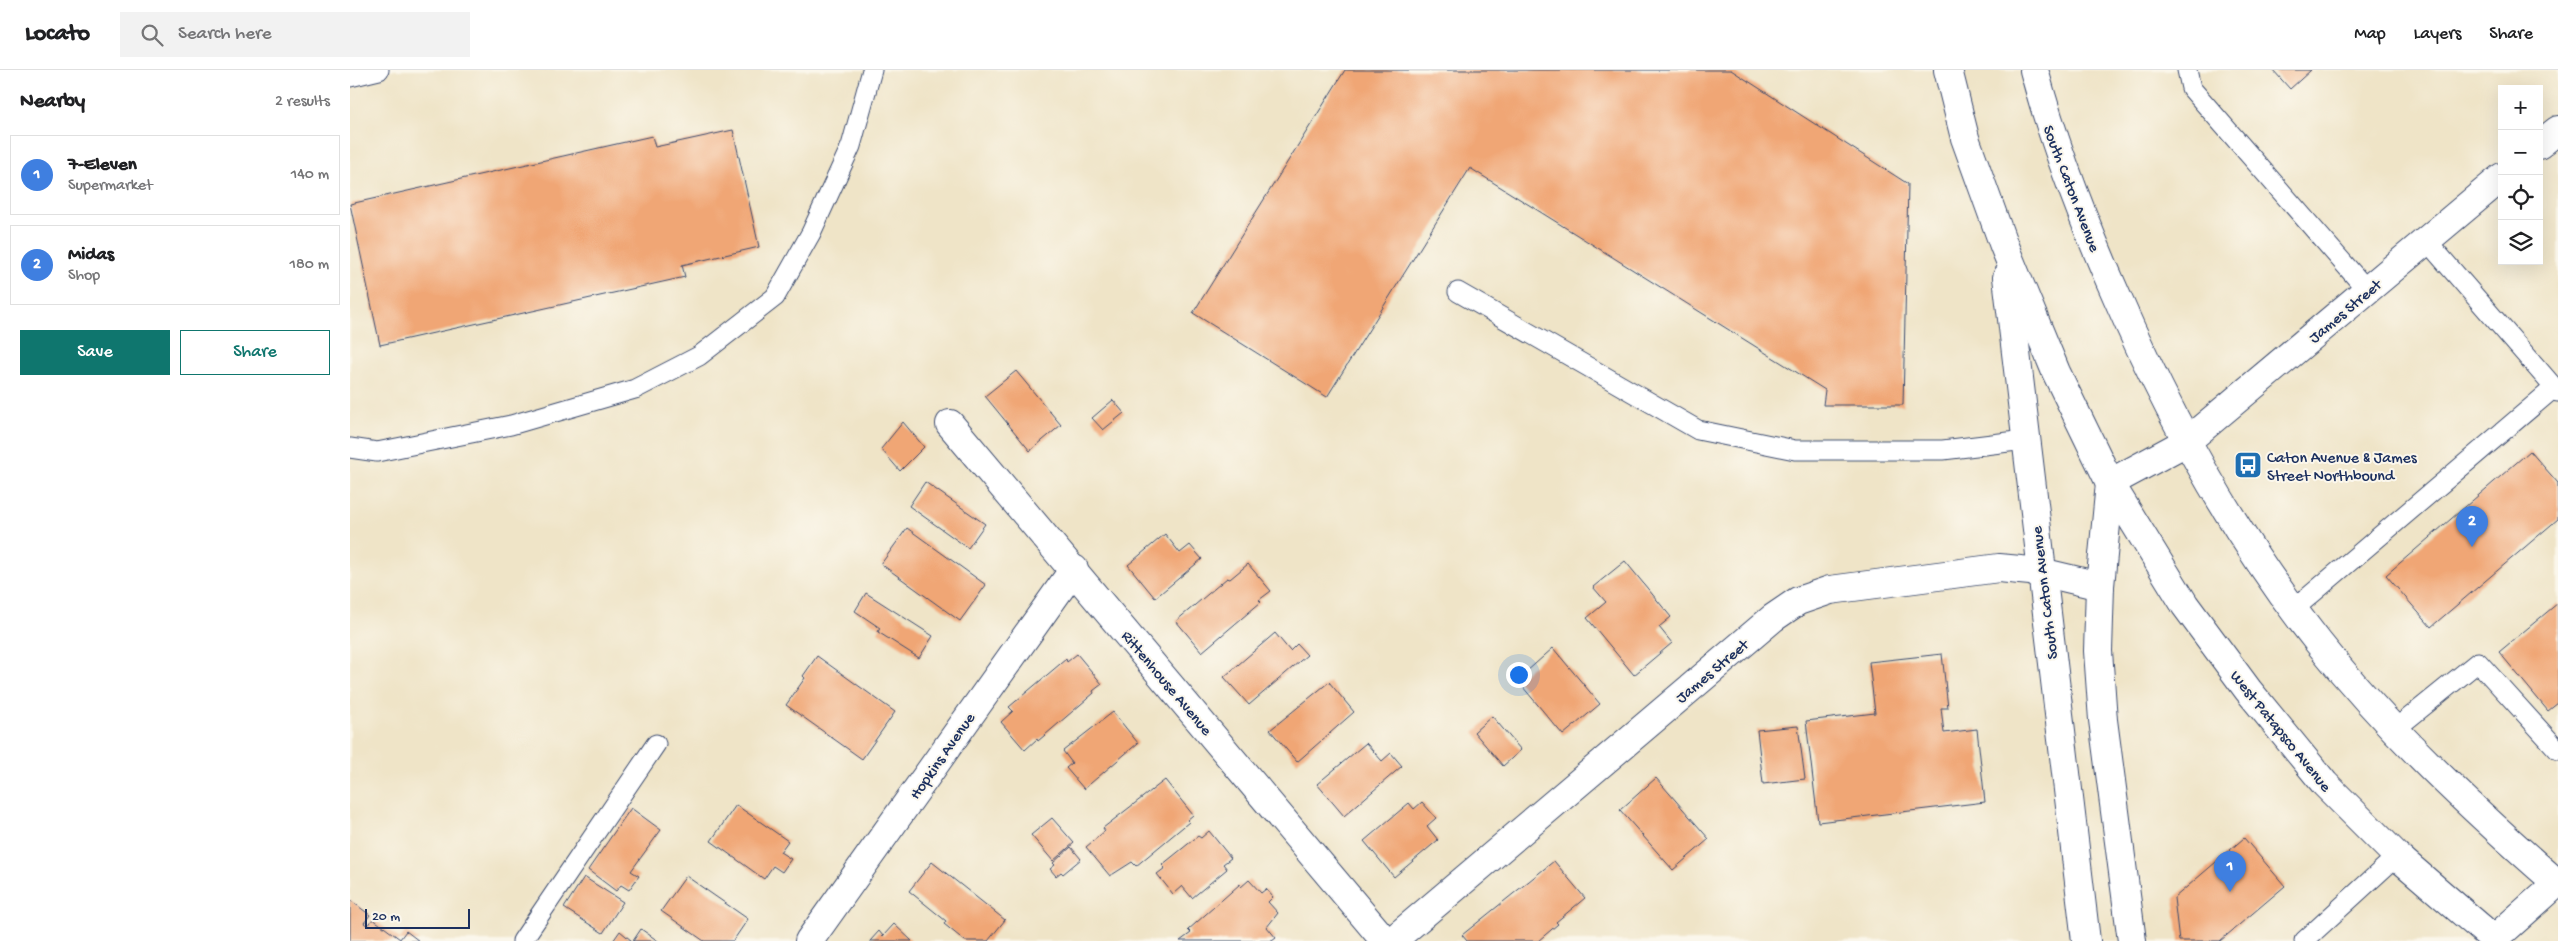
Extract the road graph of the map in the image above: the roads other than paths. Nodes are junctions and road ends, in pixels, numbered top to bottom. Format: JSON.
{"nodes":[{"id":1,"x":379,"y":70,"type":"edge"},
{"id":2,"x":872,"y":70,"type":"edge"},
{"id":3,"x":1948,"y":70,"type":"edge"},
{"id":4,"x":2034,"y":70,"type":"edge"},
{"id":5,"x":2187,"y":70,"type":"edge"},
{"id":6,"x":350,"y":77,"type":"edge"},
{"id":7,"x":2558,"y":130,"type":"edge"},
{"id":8,"x":2543,"y":142,"type":"edge"},
{"id":9,"x":2498,"y":180,"type":"edge"},
{"id":10,"x":2426,"y":240,"type":"junction"},
{"id":11,"x":2004,"y":246,"type":"junction"},
{"id":12,"x":2367,"y":290,"type":"junction"},
{"id":13,"x":1458,"y":292,"type":"dead end"},
{"id":14,"x":2556,"y":390,"type":"edge"},
{"id":15,"x":950,"y":424,"type":"dead end"},
{"id":16,"x":2025,"y":440,"type":"junction"},
{"id":17,"x":2186,"y":442,"type":"junction"},
{"id":18,"x":350,"y":448,"type":"edge"},
{"id":19,"x":2110,"y":483,"type":"junction"},
{"id":20,"x":1074,"y":569,"type":"junction"},
{"id":21,"x":2041,"y":572,"type":"junction"},
{"id":22,"x":2100,"y":586,"type":"junction"},
{"id":23,"x":2294,"y":609,"type":"junction"},
{"id":24,"x":2394,"y":730,"type":"junction"},
{"id":25,"x":656,"y":744,"type":"dead end"},
{"id":26,"x":2558,"y":750,"type":"edge"},
{"id":27,"x":2397,"y":856,"type":"junction"},
{"id":28,"x":2557,"y":883,"type":"edge"},
{"id":29,"x":522,"y":941,"type":"edge"},
{"id":30,"x":809,"y":941,"type":"edge"},
{"id":31,"x":1385,"y":941,"type":"edge"},
{"id":32,"x":1392,"y":941,"type":"edge"},
{"id":33,"x":2086,"y":941,"type":"edge"},
{"id":34,"x":2132,"y":941,"type":"edge"},
{"id":35,"x":2304,"y":941,"type":"edge"},
{"id":36,"x":2494,"y":941,"type":"edge"}],
"edges":[{"from":1,"to":6,"type":"lane"},
{"from":2,"to":18,"type":"lane"},
{"from":3,"to":11,"type":"main road","name":"South Caton Avenue"},
{"from":4,"to":17,"type":"main road","name":"South Caton Avenue"},
{"from":5,"to":12,"type":"lane"},
{"from":7,"to":8,"type":"main road"},
{"from":9,"to":10,"type":"main road","name":"James Street"},
{"from":10,"to":12,"type":"main road","name":"James Street"},
{"from":10,"to":14,"type":"lane"},
{"from":11,"to":16,"type":"main road","name":"South Caton Avenue"},
{"from":11,"to":19,"type":"main road","name":"South Caton Avenue"},
{"from":12,"to":17,"type":"main road","name":"James Street"},
{"from":13,"to":16,"type":"lane"},
{"from":14,"to":23,"type":"lane"},
{"from":15,"to":20,"type":"main road","name":"Rittenhouse Avenue"},
{"from":16,"to":21,"type":"main road","name":"South Caton Avenue"},
{"from":17,"to":19,"type":"main road"},
{"from":17,"to":23,"type":"main road"},
{"from":19,"to":22,"type":"main road"},
{"from":19,"to":27,"type":"main road","name":"West Patapsco Avenue"},
{"from":20,"to":30,"type":"main road","name":"Hopkins Avenue"},
{"from":20,"to":31,"type":"main road","name":"Rittenhouse Avenue"},
{"from":21,"to":22,"type":"main road","name":"James Street"},
{"from":21,"to":32,"type":"main road","name":"James Street"},
{"from":21,"to":33,"type":"main road","name":"South Caton Avenue"},
{"from":22,"to":34,"type":"main road"},
{"from":23,"to":24,"type":"main road"},
{"from":24,"to":26,"type":"lane"},
{"from":24,"to":28,"type":"main road"},
{"from":25,"to":29,"type":"lane"},
{"from":27,"to":35,"type":"lane"},
{"from":27,"to":36,"type":"main road","name":"West Patapsco Avenue"},
{"from":28,"to":36,"type":"main road"}]}
